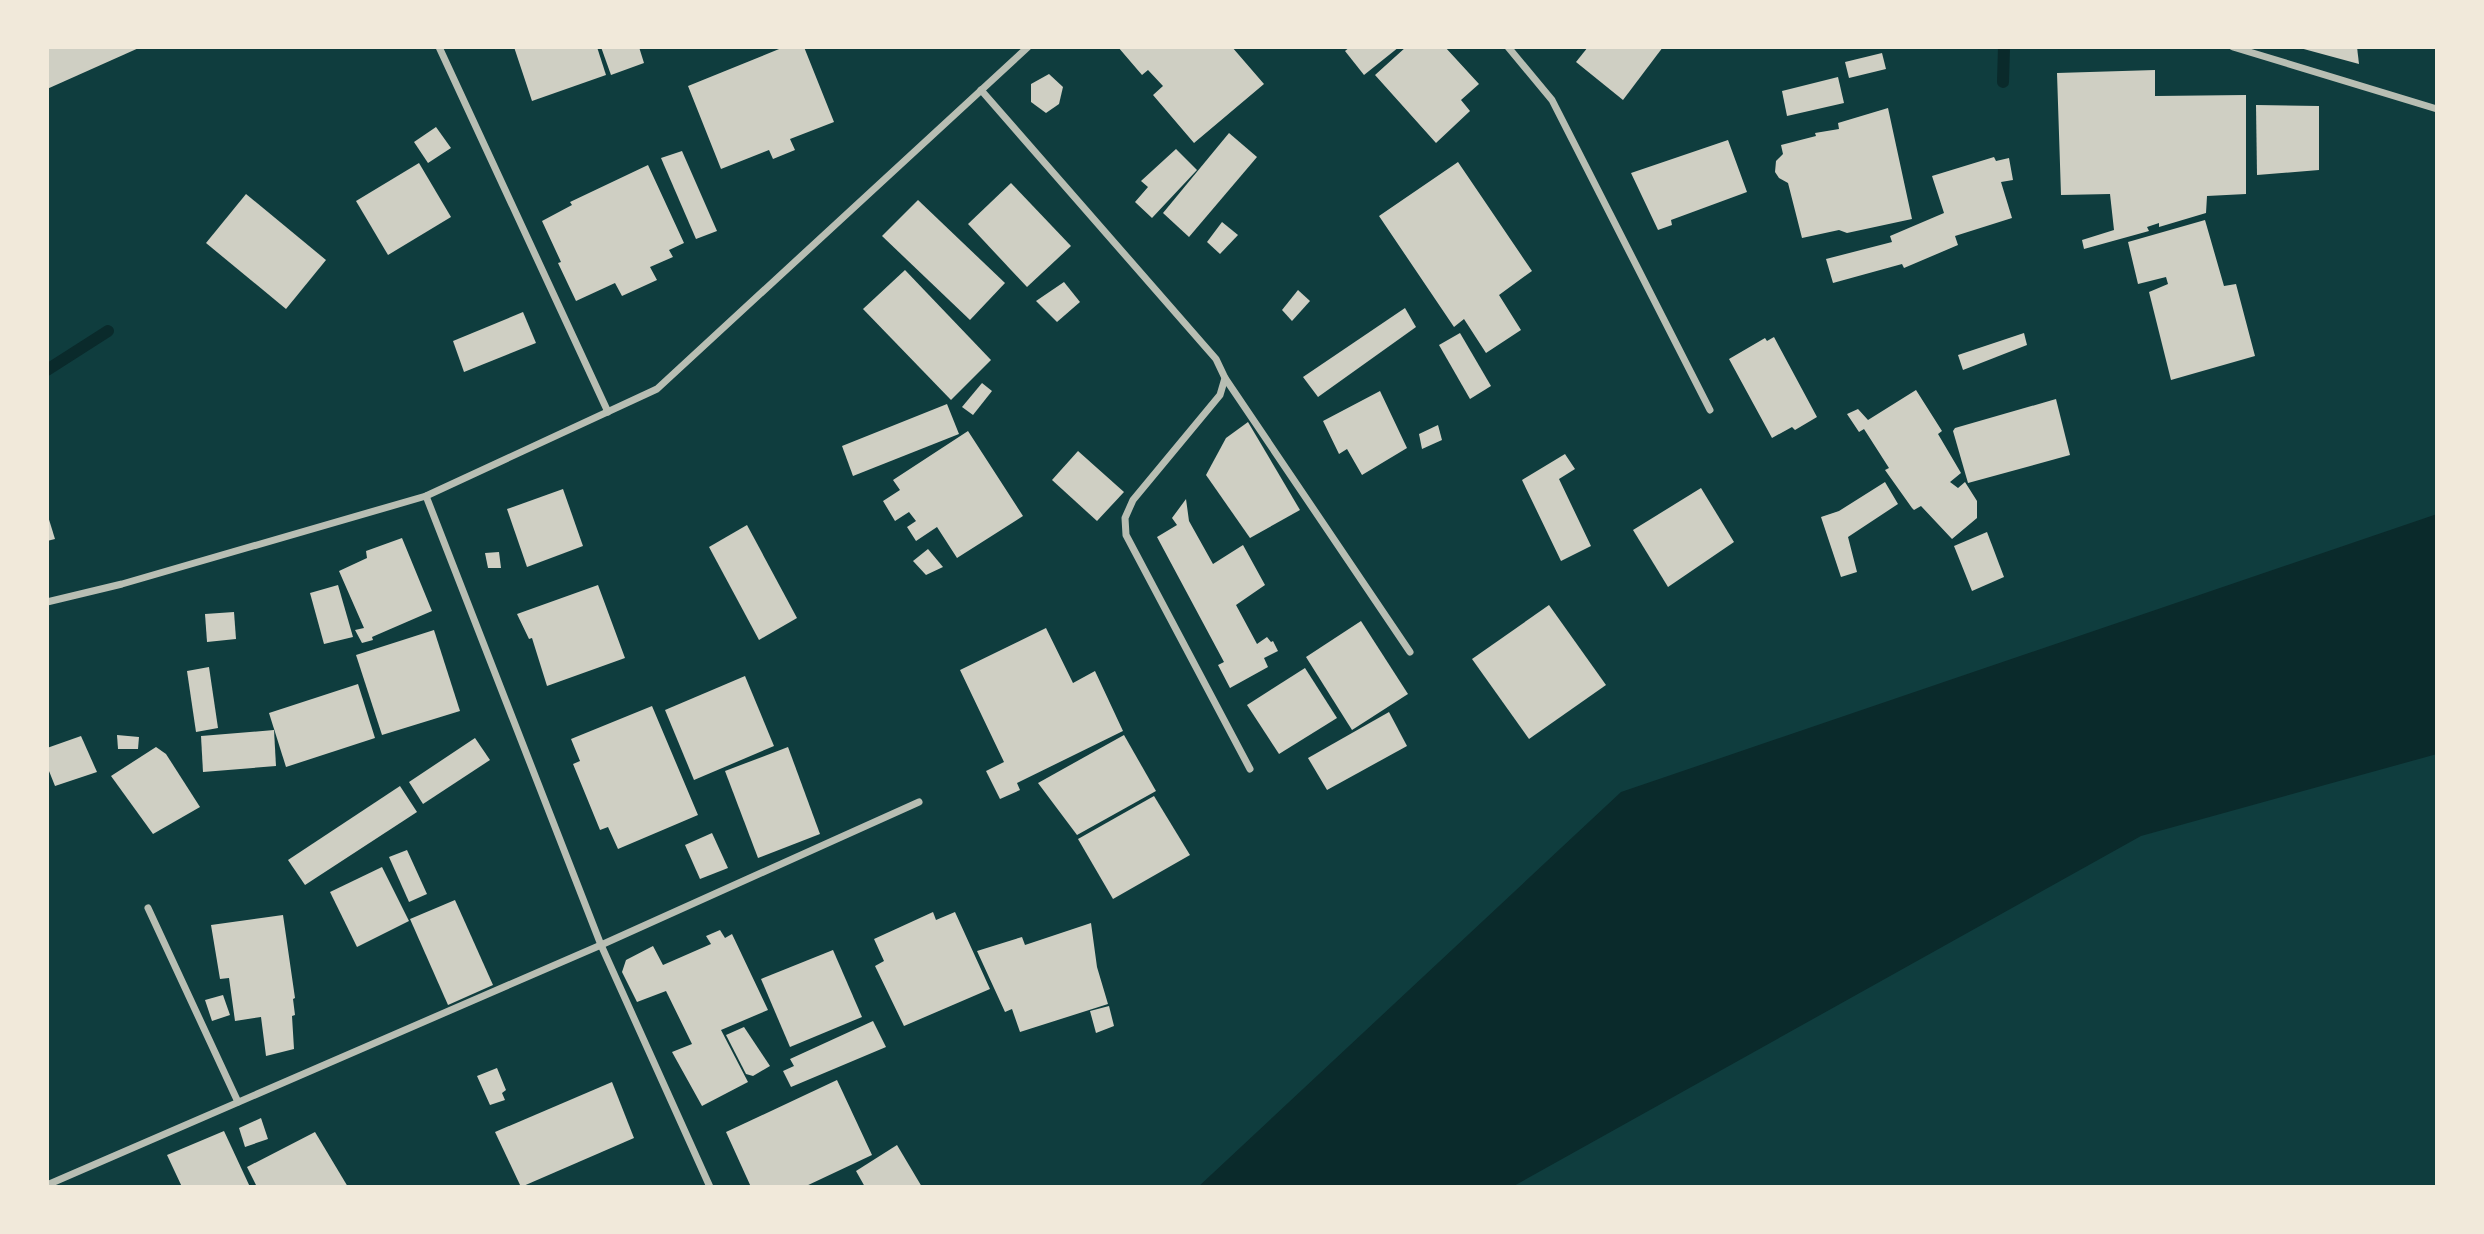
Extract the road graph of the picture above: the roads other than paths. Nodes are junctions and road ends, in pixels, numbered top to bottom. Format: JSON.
{"nodes":[{"id":1,"x":439,"y":47,"type":"edge"},
{"id":2,"x":1028,"y":47,"type":"edge"},
{"id":3,"x":1508,"y":47,"type":"edge"},
{"id":4,"x":2232,"y":47,"type":"edge"},
{"id":5,"x":981,"y":90,"type":"junction"},
{"id":6,"x":2437,"y":109,"type":"edge"},
{"id":7,"x":1226,"y":378,"type":"junction"},
{"id":8,"x":1710,"y":410,"type":"dead end"},
{"id":9,"x":608,"y":412,"type":"junction"},
{"id":10,"x":426,"y":496,"type":"junction"},
{"id":11,"x":47,"y":602,"type":"edge"},
{"id":12,"x":1410,"y":652,"type":"dead end"},
{"id":13,"x":1250,"y":769,"type":"dead end"},
{"id":14,"x":919,"y":802,"type":"dead end"},
{"id":15,"x":148,"y":908,"type":"dead end"},
{"id":16,"x":601,"y":945,"type":"junction"},
{"id":17,"x":238,"y":1102,"type":"junction"},
{"id":18,"x":47,"y":1185,"type":"edge"},
{"id":19,"x":710,"y":1187,"type":"edge"}],
"edges":[{"from":1,"to":9,"type":"street"},
{"from":2,"to":5,"type":"street"},
{"from":3,"to":8,"type":"street"},
{"from":4,"to":6,"type":"street"},
{"from":5,"to":7,"type":"street"},
{"from":5,"to":9,"type":"street"},
{"from":7,"to":12,"type":"street"},
{"from":7,"to":13,"type":"street"},
{"from":9,"to":10,"type":"street"},
{"from":10,"to":11,"type":"street"},
{"from":10,"to":16,"type":"street"},
{"from":14,"to":16,"type":"street"},
{"from":15,"to":17,"type":"street"},
{"from":16,"to":17,"type":"street"},
{"from":16,"to":19,"type":"street"},
{"from":17,"to":18,"type":"street"}]}
